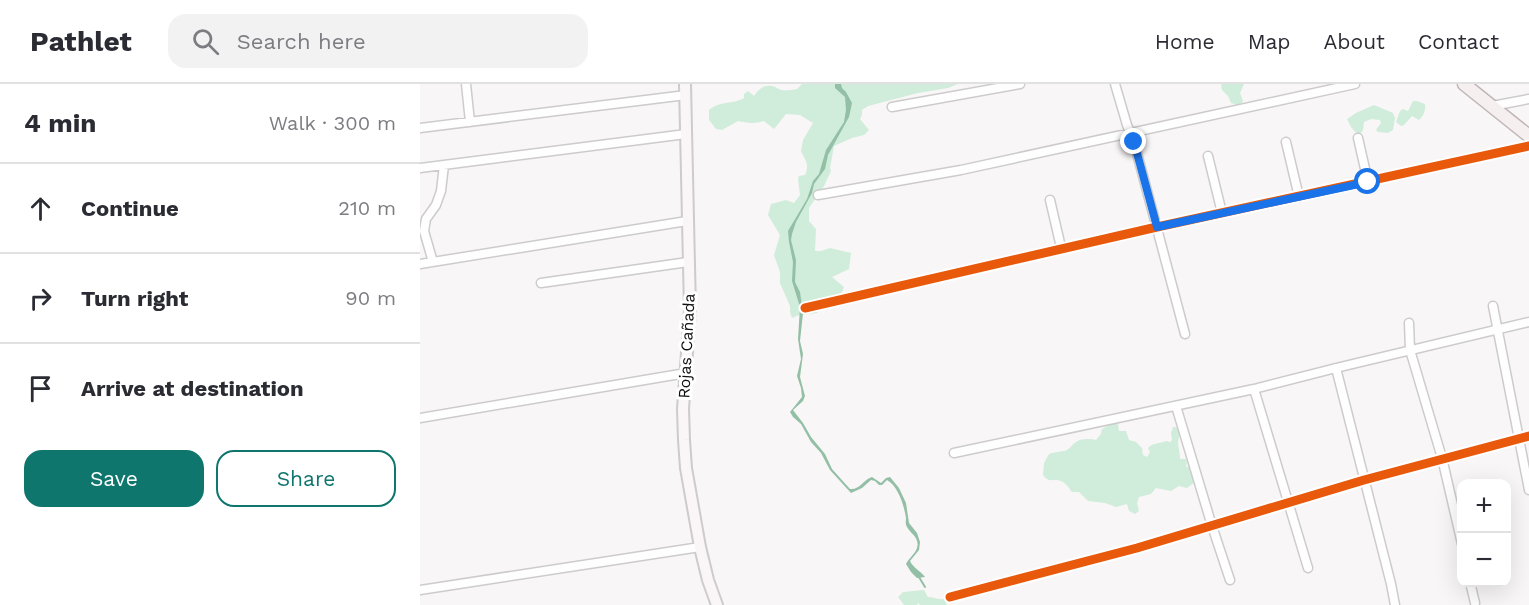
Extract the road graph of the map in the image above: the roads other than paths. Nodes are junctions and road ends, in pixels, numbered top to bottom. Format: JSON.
{"nodes":[{"id":1,"x":466,"y":84,"type":"edge"},
{"id":2,"x":1020,"y":84,"type":"edge"},
{"id":3,"x":1115,"y":84,"type":"edge"},
{"id":4,"x":1355,"y":84,"type":"edge"},
{"id":5,"x":1464,"y":84,"type":"edge"},
{"id":6,"x":686,"y":90,"type":"edge"},
{"id":7,"x":1529,"y":99,"type":"edge"},
{"id":8,"x":1492,"y":106,"type":"junction"},
{"id":9,"x":892,"y":107,"type":"dead end"},
{"id":10,"x":470,"y":122,"type":"junction"},
{"id":11,"x":420,"y":128,"type":"edge"},
{"id":12,"x":686,"y":134,"type":"junction"},
{"id":13,"x":1130,"y":134,"type":"junction"},
{"id":14,"x":1529,"y":136,"type":"edge"},
{"id":15,"x":1358,"y":138,"type":"dead end"},
{"id":16,"x":1286,"y":142,"type":"dead end"},
{"id":17,"x":1529,"y":146,"type":"edge"},
{"id":18,"x":1208,"y":156,"type":"dead end"},
{"id":19,"x":444,"y":165,"type":"junction"},
{"id":20,"x":420,"y":168,"type":"edge"},
{"id":21,"x":1368,"y":182,"type":"junction"},
{"id":22,"x":818,"y":195,"type":"dead end"},
{"id":23,"x":1299,"y":197,"type":"junction"},
{"id":24,"x":1050,"y":200,"type":"dead end"},
{"id":25,"x":1222,"y":213,"type":"junction"},
{"id":26,"x":687,"y":221,"type":"junction"},
{"id":27,"x":1157,"y":227,"type":"junction"},
{"id":28,"x":1068,"y":248,"type":"junction"},
{"id":29,"x":433,"y":262,"type":"junction"},
{"id":30,"x":688,"y":262,"type":"junction"},
{"id":31,"x":420,"y":264,"type":"edge"},
{"id":32,"x":541,"y":283,"type":"dead end"},
{"id":33,"x":1493,"y":306,"type":"dead end"},
{"id":34,"x":805,"y":308,"type":"dead end"},
{"id":35,"x":1529,"y":322,"type":"edge"},
{"id":36,"x":1409,"y":323,"type":"dead end"},
{"id":37,"x":1496,"y":330,"type":"junction"},
{"id":38,"x":1185,"y":334,"type":"dead end"},
{"id":39,"x":1410,"y":350,"type":"junction"},
{"id":40,"x":1336,"y":368,"type":"junction"},
{"id":41,"x":686,"y":373,"type":"junction"},
{"id":42,"x":1254,"y":390,"type":"junction"},
{"id":43,"x":1176,"y":406,"type":"junction"},
{"id":44,"x":420,"y":418,"type":"edge"},
{"id":45,"x":1529,"y":436,"type":"edge"},
{"id":46,"x":1518,"y":438,"type":"junction"},
{"id":47,"x":954,"y":453,"type":"dead end"},
{"id":48,"x":1442,"y":458,"type":"junction"},
{"id":49,"x":1364,"y":480,"type":"junction"},
{"id":50,"x":1529,"y":490,"type":"edge"},
{"id":51,"x":1288,"y":502,"type":"junction"},
{"id":52,"x":1212,"y":526,"type":"junction"},
{"id":53,"x":1459,"y":533,"type":"edge"},
{"id":54,"x":700,"y":547,"type":"junction"},
{"id":55,"x":1308,"y":568,"type":"dead end"},
{"id":56,"x":1230,"y":580,"type":"dead end"},
{"id":57,"x":1471,"y":587,"type":"edge"},
{"id":58,"x":420,"y":590,"type":"edge"},
{"id":59,"x":950,"y":597,"type":"dead end"},
{"id":60,"x":1475,"y":603,"type":"dead end"},
{"id":61,"x":717,"y":605,"type":"edge"},
{"id":62,"x":1395,"y":605,"type":"edge"}],
"edges":[{"from":1,"to":10,"type":"street"},
{"from":2,"to":9,"type":"street"},
{"from":3,"to":13,"type":"street"},
{"from":4,"to":13,"type":"street"},
{"from":5,"to":8,"type":"main road"},
{"from":6,"to":10,"type":"street"},
{"from":6,"to":12,"type":"main road","name":"Rojas Cañada"},
{"from":7,"to":8,"type":"street"},
{"from":8,"to":14,"type":"main road"},
{"from":10,"to":11,"type":"street"},
{"from":12,"to":19,"type":"street"},
{"from":12,"to":26,"type":"main road","name":"Rojas Cañada"},
{"from":13,"to":22,"type":"street"},
{"from":13,"to":27,"type":"street"},
{"from":15,"to":21,"type":"street"},
{"from":16,"to":23,"type":"street"},
{"from":17,"to":21,"type":"street"},
{"from":18,"to":25,"type":"street"},
{"from":19,"to":20,"type":"street"},
{"from":19,"to":29,"type":"street"},
{"from":21,"to":23,"type":"street"},
{"from":23,"to":25,"type":"street"},
{"from":24,"to":28,"type":"street"},
{"from":25,"to":27,"type":"street"},
{"from":26,"to":29,"type":"street"},
{"from":26,"to":30,"type":"main road","name":"Rojas Cañada"},
{"from":27,"to":28,"type":"street"},
{"from":27,"to":38,"type":"street"},
{"from":28,"to":34,"type":"street"},
{"from":29,"to":31,"type":"street"},
{"from":30,"to":32,"type":"street"},
{"from":30,"to":41,"type":"main road","name":"Rojas Cañada"},
{"from":33,"to":37,"type":"street"},
{"from":35,"to":37,"type":"street"},
{"from":36,"to":39,"type":"street"},
{"from":37,"to":39,"type":"street"},
{"from":37,"to":46,"type":"street"},
{"from":39,"to":40,"type":"street"},
{"from":39,"to":48,"type":"street"},
{"from":40,"to":42,"type":"street"},
{"from":40,"to":49,"type":"street"},
{"from":41,"to":44,"type":"street"},
{"from":41,"to":54,"type":"main road","name":"Rojas Cañada"},
{"from":42,"to":43,"type":"street"},
{"from":42,"to":51,"type":"street"},
{"from":43,"to":47,"type":"street"},
{"from":43,"to":52,"type":"street"},
{"from":45,"to":46,"type":"street"},
{"from":46,"to":48,"type":"street"},
{"from":46,"to":50,"type":"street"},
{"from":48,"to":49,"type":"street"},
{"from":48,"to":53,"type":"street"},
{"from":49,"to":51,"type":"street"},
{"from":49,"to":62,"type":"street"},
{"from":51,"to":52,"type":"street"},
{"from":51,"to":55,"type":"street"},
{"from":52,"to":56,"type":"street"},
{"from":52,"to":59,"type":"street"},
{"from":54,"to":58,"type":"street"},
{"from":54,"to":61,"type":"main road","name":"Rojas Cañada"},
{"from":57,"to":60,"type":"street"}]}
